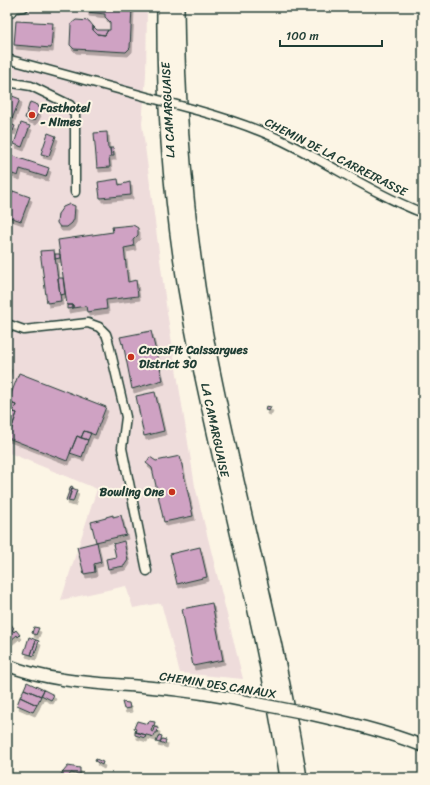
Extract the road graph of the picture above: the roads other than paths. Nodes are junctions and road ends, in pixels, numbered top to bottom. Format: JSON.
{"nodes":[{"id":1,"x":24,"y":7,"type":"edge"},
{"id":2,"x":165,"y":7,"type":"edge"},
{"id":3,"x":176,"y":7,"type":"edge"},
{"id":4,"x":7,"y":15,"type":"edge"},
{"id":5,"x":7,"y":59,"type":"edge"},
{"id":6,"x":7,"y":82,"type":"edge"},
{"id":7,"x":74,"y":192,"type":"dead end"},
{"id":8,"x":423,"y":213,"type":"edge"},
{"id":9,"x":7,"y":324,"type":"edge"},
{"id":10,"x":147,"y":571,"type":"dead end"},
{"id":11,"x":7,"y":665,"type":"edge"},
{"id":12,"x":423,"y":746,"type":"edge"},
{"id":13,"x":288,"y":778,"type":"edge"},
{"id":14,"x":299,"y":778,"type":"edge"}],
"edges":[{"from":1,"to":4,"type":"street"},
{"from":2,"to":13,"type":"highway","name":"LA CAMARGUAISE"},
{"from":3,"to":14,"type":"highway","name":"LA CAMARGUAISE"},
{"from":5,"to":8,"type":"street","name":"CHEMIN DE LA CARREIRASSE","bridge":true},
{"from":6,"to":7,"type":"street"},
{"from":9,"to":10,"type":"street"},
{"from":11,"to":12,"type":"main road","name":"CHEMIN DES CANAUX","bridge":true}]}
